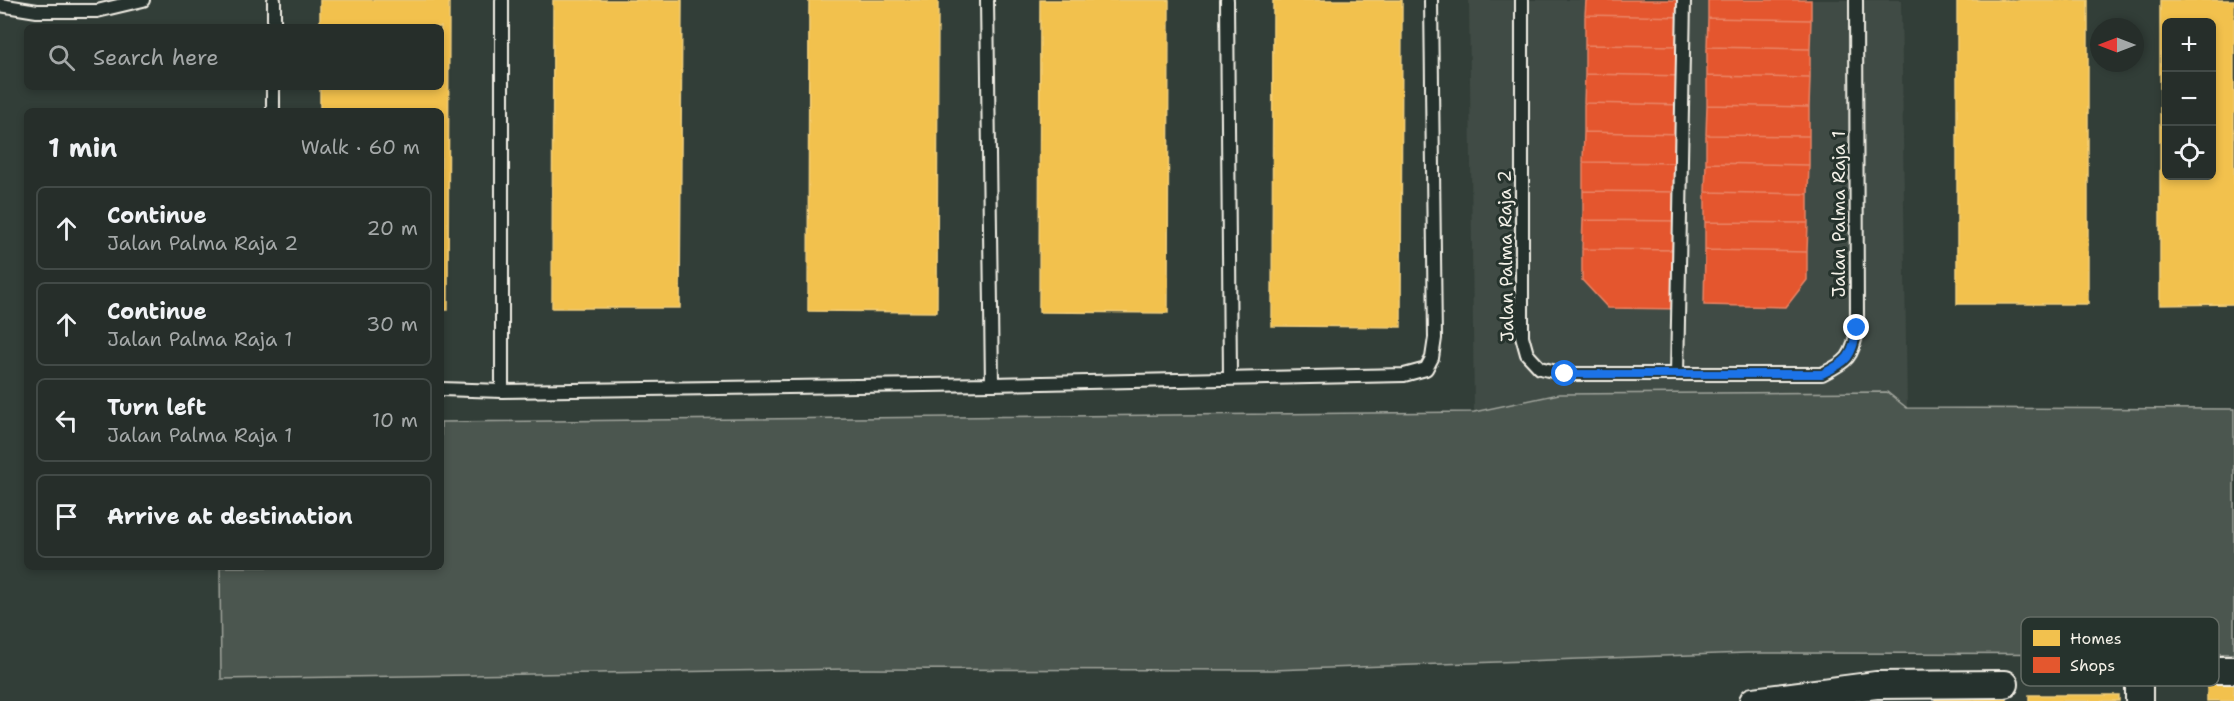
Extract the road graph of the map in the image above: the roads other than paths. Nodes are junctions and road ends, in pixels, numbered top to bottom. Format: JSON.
{"nodes":[{"id":1,"x":143,"y":0,"type":"edge"},
{"id":2,"x":274,"y":0,"type":"edge"},
{"id":3,"x":502,"y":0,"type":"edge"},
{"id":4,"x":987,"y":0,"type":"edge"},
{"id":5,"x":1227,"y":0,"type":"edge"},
{"id":6,"x":1431,"y":0,"type":"edge"},
{"id":7,"x":1522,"y":0,"type":"edge"},
{"id":8,"x":1684,"y":0,"type":"edge"},
{"id":9,"x":1856,"y":0,"type":"edge"},
{"id":10,"x":0,"y":5,"type":"edge"},
{"id":11,"x":274,"y":24,"type":"edge"},
{"id":12,"x":273,"y":90,"type":"edge"},
{"id":13,"x":273,"y":108,"type":"edge"},
{"id":14,"x":1677,"y":374,"type":"junction"},
{"id":15,"x":1230,"y":377,"type":"junction"},
{"id":16,"x":992,"y":384,"type":"junction"},
{"id":17,"x":444,"y":389,"type":"edge"},
{"id":18,"x":502,"y":391,"type":"junction"},
{"id":19,"x":2005,"y":684,"type":"dead end"},
{"id":20,"x":1876,"y":693,"type":"edge"},
{"id":21,"x":1753,"y":701,"type":"edge"}],
"edges":[{"from":1,"to":10,"type":"lane"},
{"from":2,"to":11,"type":"lane"},
{"from":3,"to":18,"type":"lane"},
{"from":4,"to":16,"type":"lane"},
{"from":5,"to":15,"type":"lane"},
{"from":6,"to":15,"type":"lane"},
{"from":7,"to":14,"type":"lane","name":"Jalan Palma Raja 2"},
{"from":8,"to":14,"type":"lane"},
{"from":9,"to":14,"type":"lane","name":"Jalan Palma Raja 1"},
{"from":12,"to":13,"type":"lane"},
{"from":15,"to":16,"type":"lane"},
{"from":16,"to":18,"type":"lane"},
{"from":17,"to":18,"type":"lane"},
{"from":19,"to":20,"type":"street"},
{"from":20,"to":21,"type":"street"}]}
